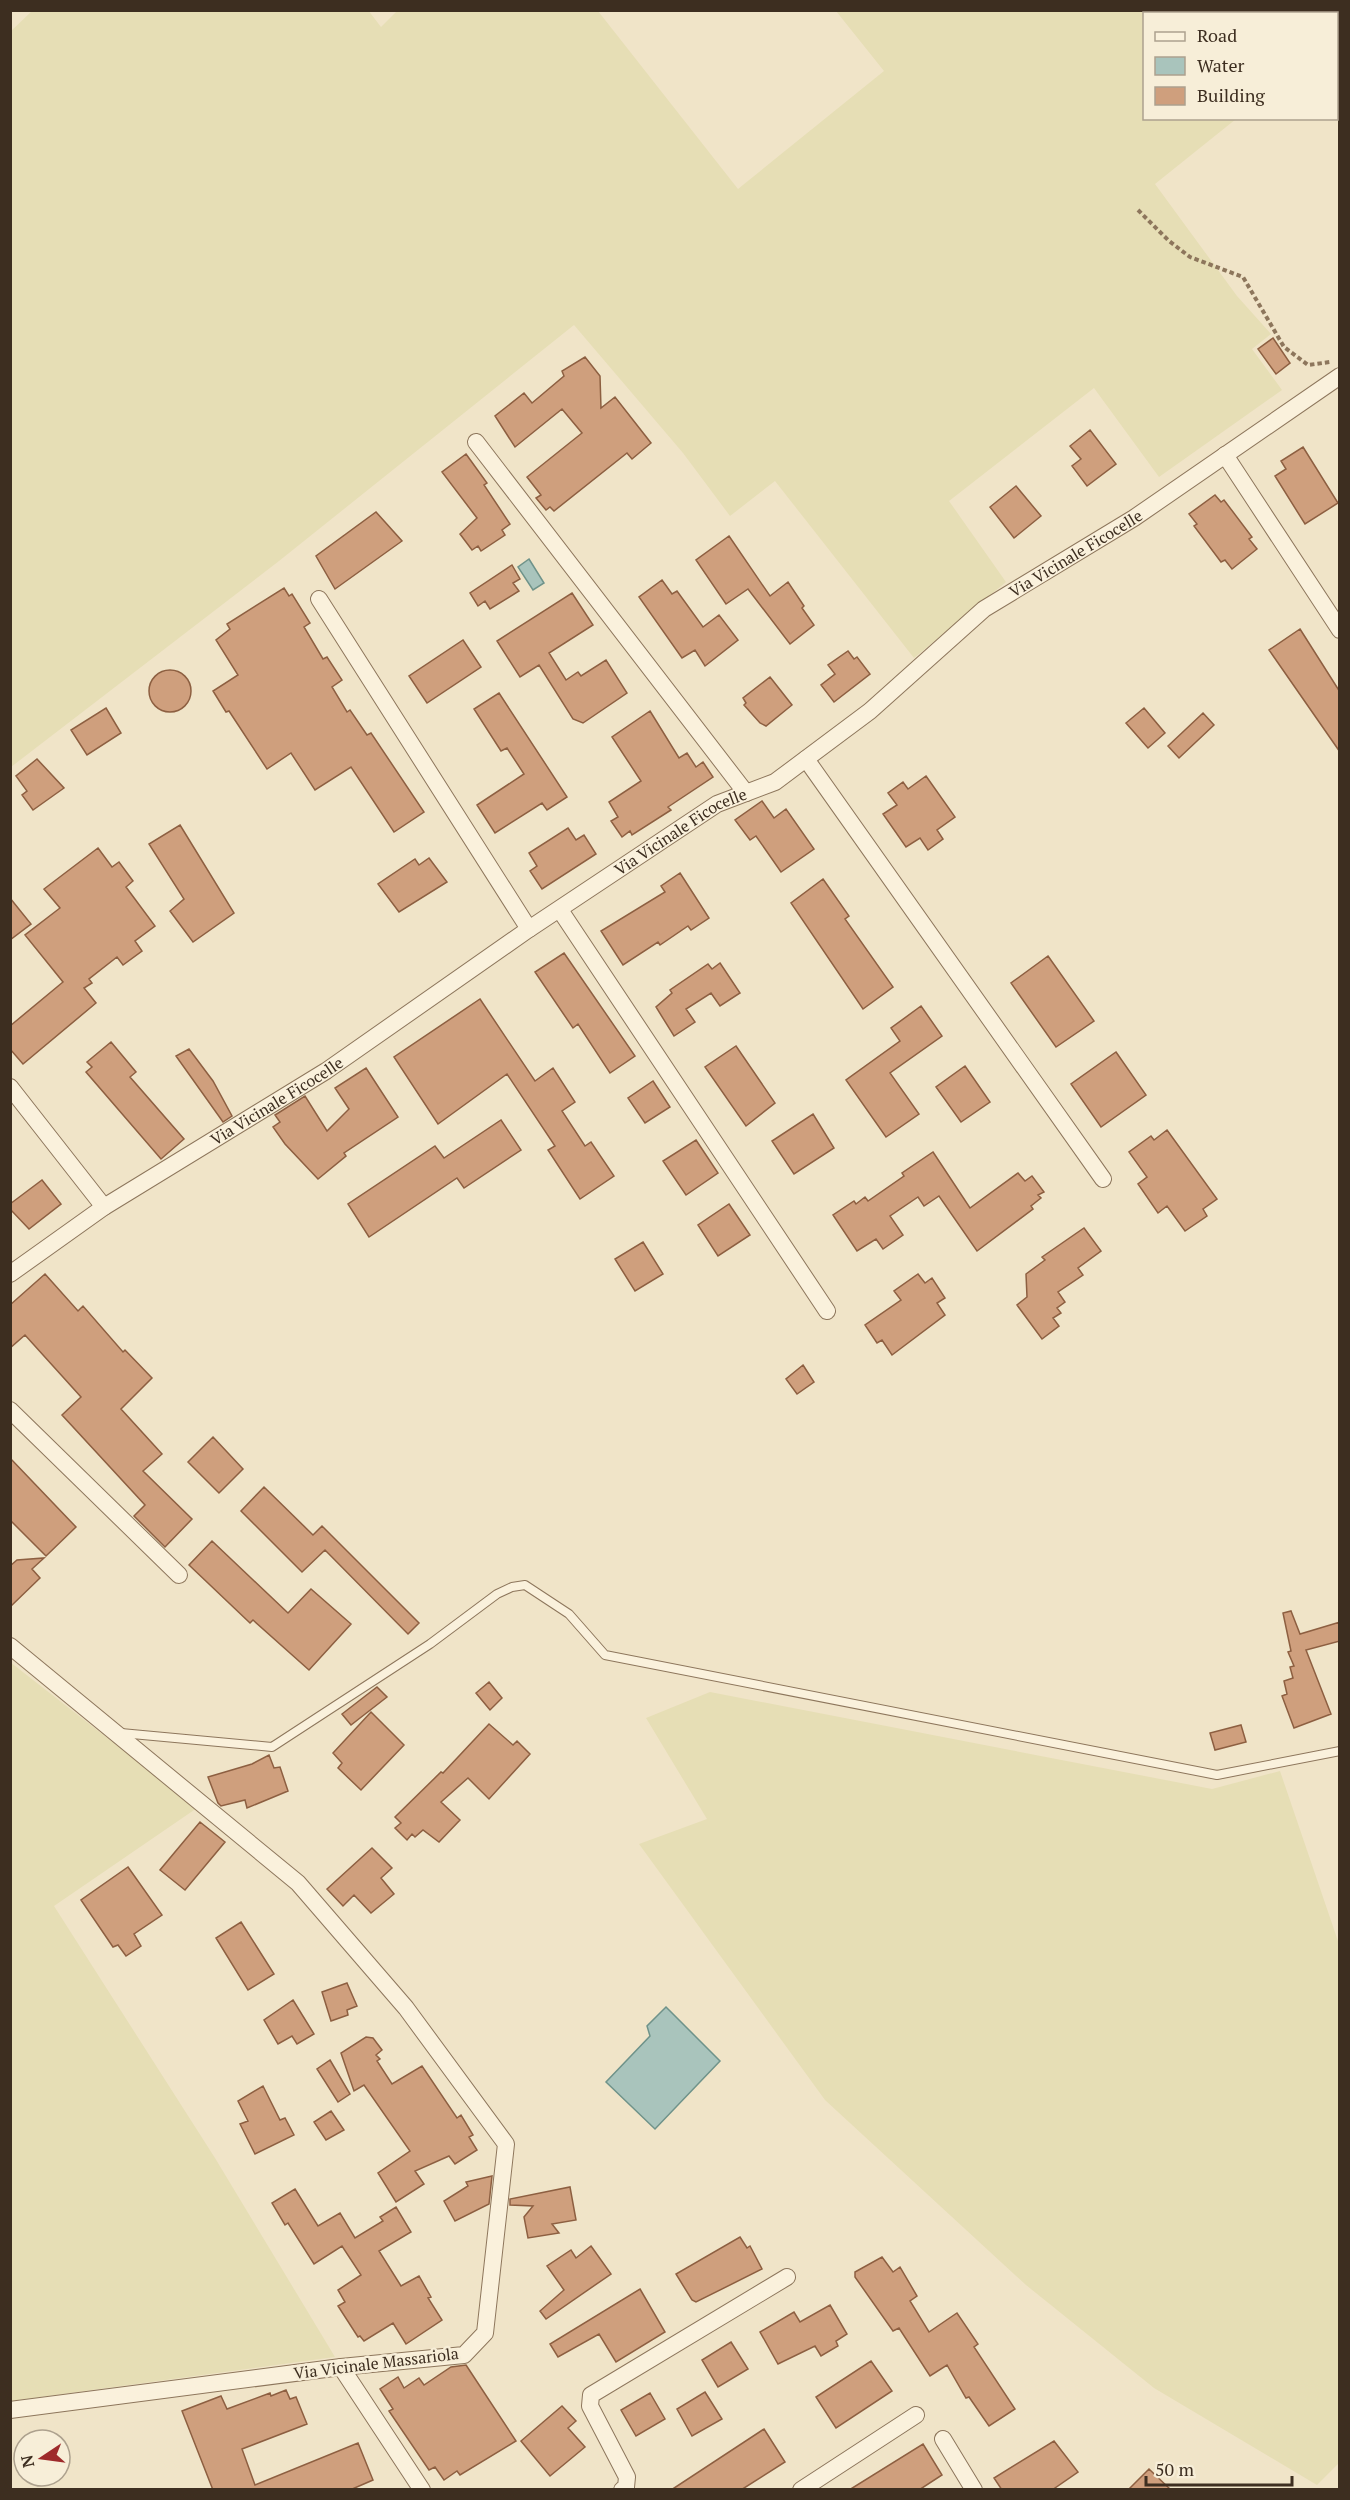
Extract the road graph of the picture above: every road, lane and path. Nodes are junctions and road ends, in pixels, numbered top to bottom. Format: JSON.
{"nodes":[{"id":1,"x":1138,"y":210,"type":"dead end"},
{"id":2,"x":1340,"y":356,"type":"edge"},
{"id":3,"x":1340,"y":376,"type":"edge"},
{"id":4,"x":476,"y":442,"type":"dead end"},
{"id":5,"x":1226,"y":455,"type":"junction"},
{"id":6,"x":319,"y":599,"type":"dead end"},
{"id":7,"x":1340,"y":630,"type":"edge"},
{"id":8,"x":806,"y":759,"type":"junction"},
{"id":9,"x":746,"y":793,"type":"junction"},
{"id":10,"x":560,"y":910,"type":"junction"},
{"id":11,"x":529,"y":929,"type":"junction"},
{"id":12,"x":10,"y":1086,"type":"edge"},
{"id":13,"x":1103,"y":1179,"type":"dead end"},
{"id":14,"x":104,"y":1207,"type":"junction"},
{"id":15,"x":10,"y":1275,"type":"edge"},
{"id":16,"x":827,"y":1311,"type":"dead end"},
{"id":17,"x":10,"y":1410,"type":"edge"},
{"id":18,"x":179,"y":1575,"type":"dead end"},
{"id":19,"x":10,"y":1646,"type":"edge"},
{"id":20,"x":117,"y":1732,"type":"junction"},
{"id":21,"x":1340,"y":1751,"type":"edge"},
{"id":22,"x":787,"y":2277,"type":"dead end"},
{"id":23,"x":341,"y":2367,"type":"junction"},
{"id":24,"x":10,"y":2410,"type":"edge"},
{"id":25,"x":916,"y":2415,"type":"dead end"},
{"id":26,"x":943,"y":2439,"type":"dead end"},
{"id":27,"x":422,"y":2490,"type":"edge"},
{"id":28,"x":622,"y":2490,"type":"edge"},
{"id":29,"x":801,"y":2490,"type":"edge"},
{"id":30,"x":974,"y":2490,"type":"edge"}],
"edges":[{"from":1,"to":2,"type":"path"},
{"from":3,"to":5,"type":"street","name":"Via Vicinale Ficocelle"},
{"from":4,"to":9,"type":"street"},
{"from":5,"to":7,"type":"street"},
{"from":5,"to":8,"type":"street","name":"Via Vicinale Ficocelle"},
{"from":6,"to":11,"type":"street"},
{"from":8,"to":9,"type":"street","name":"Via Vicinale Ficocelle"},
{"from":8,"to":13,"type":"street"},
{"from":9,"to":10,"type":"street","name":"Via Vicinale Ficocelle"},
{"from":10,"to":11,"type":"street","name":"Via Vicinale Ficocelle"},
{"from":10,"to":16,"type":"street"},
{"from":11,"to":14,"type":"street","name":"Via Vicinale Ficocelle"},
{"from":12,"to":14,"type":"street"},
{"from":14,"to":15,"type":"street","name":"Via Vicinale Ficocelle"},
{"from":17,"to":18,"type":"street"},
{"from":19,"to":20,"type":"street","name":"Via Vicinale Massariola"},
{"from":20,"to":21,"type":"lane"},
{"from":20,"to":23,"type":"street","name":"Via Vicinale Massariola"},
{"from":22,"to":28,"type":"street"},
{"from":23,"to":24,"type":"street","name":"Via Vicinale Massariola"},
{"from":23,"to":27,"type":"street"},
{"from":25,"to":29,"type":"street"},
{"from":26,"to":30,"type":"street"}]}
